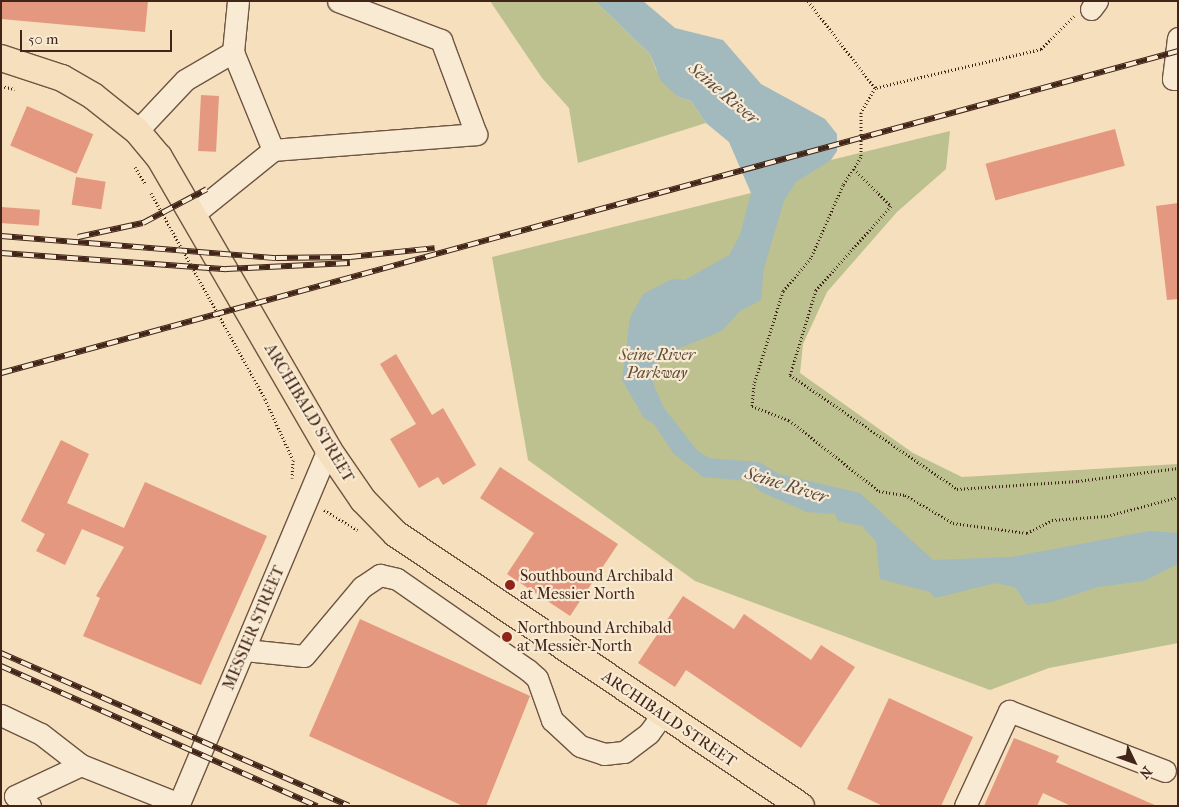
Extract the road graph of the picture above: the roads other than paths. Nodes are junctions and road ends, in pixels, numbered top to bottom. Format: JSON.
{"nodes":[{"id":1,"x":238,"y":1,"type":"edge"},
{"id":2,"x":338,"y":1,"type":"edge"},
{"id":3,"x":1178,"y":38,"type":"edge"},
{"id":4,"x":234,"y":52,"type":"junction"},
{"id":5,"x":1,"y":58,"type":"edge"},
{"id":6,"x":1178,"y":79,"type":"edge"},
{"id":7,"x":137,"y":131,"type":"junction"},
{"id":8,"x":273,"y":150,"type":"junction"},
{"id":9,"x":195,"y":213,"type":"junction"},
{"id":10,"x":328,"y":449,"type":"junction"},
{"id":11,"x":245,"y":650,"type":"junction"},
{"id":12,"x":662,"y":714,"type":"junction"},
{"id":13,"x":1,"y":715,"type":"edge"},
{"id":14,"x":81,"y":765,"type":"junction"},
{"id":15,"x":1165,"y":771,"type":"dead end"},
{"id":16,"x":16,"y":799,"type":"edge"},
{"id":17,"x":178,"y":805,"type":"edge"},
{"id":18,"x":801,"y":806,"type":"edge"},
{"id":19,"x":965,"y":806,"type":"edge"}],
"edges":[{"from":1,"to":4,"type":"street"},
{"from":2,"to":8,"type":"street"},
{"from":3,"to":6,"type":"street"},
{"from":4,"to":7,"type":"street"},
{"from":4,"to":8,"type":"street"},
{"from":5,"to":7,"type":"main road","name":"ARCHIBALD STREET"},
{"from":7,"to":9,"type":"main road","name":"ARCHIBALD STREET"},
{"from":8,"to":9,"type":"street"},
{"from":9,"to":10,"type":"main road","name":"ARCHIBALD STREET"},
{"from":10,"to":11,"type":"street","name":"MESSIER STREET"},
{"from":10,"to":12,"type":"main road","name":"ARCHIBALD STREET"},
{"from":11,"to":12,"type":"street"},
{"from":11,"to":17,"type":"street","name":"MESSIER STREET"},
{"from":12,"to":18,"type":"main road","name":"ARCHIBALD STREET"},
{"from":13,"to":14,"type":"street"},
{"from":14,"to":16,"type":"street"},
{"from":14,"to":17,"type":"street"},
{"from":15,"to":19,"type":"street"}]}
